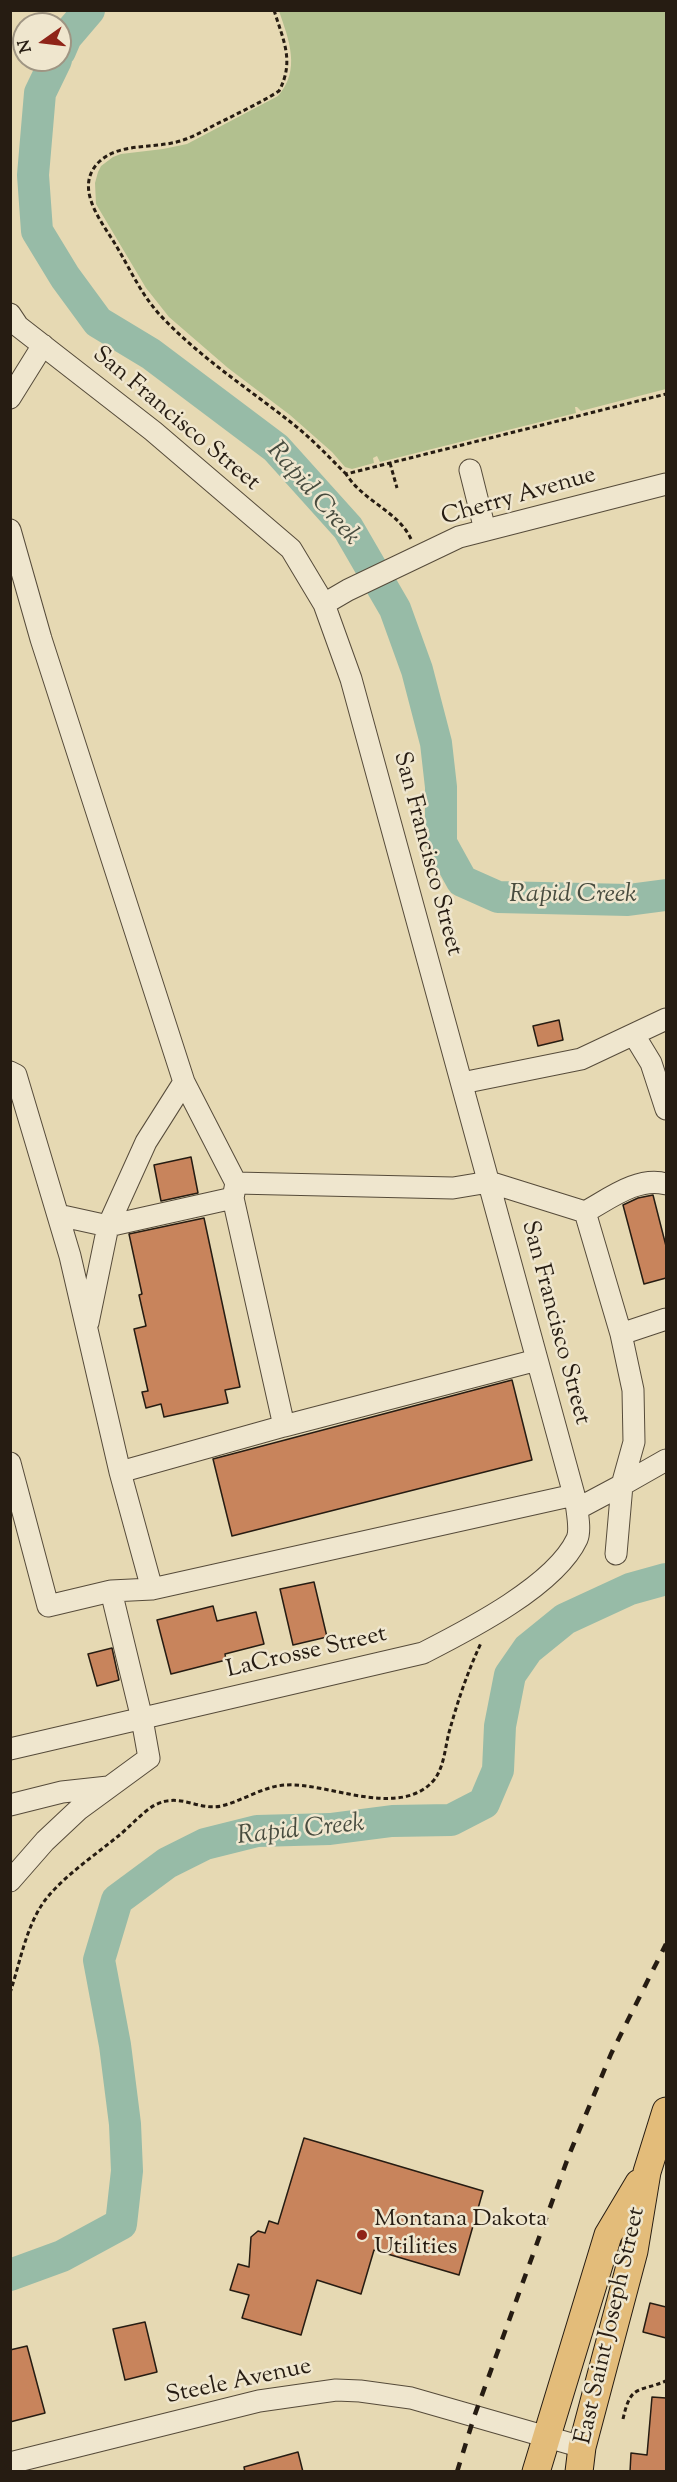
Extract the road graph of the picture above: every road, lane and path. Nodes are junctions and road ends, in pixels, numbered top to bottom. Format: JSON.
{"nodes":[{"id":1,"x":274,"y":10,"type":"edge"},
{"id":2,"x":10,"y":314,"type":"edge"},
{"id":3,"x":43,"y":345,"type":"junction"},
{"id":4,"x":10,"y":398,"type":"edge"},
{"id":5,"x":390,"y":463,"type":"dead end"},
{"id":6,"x":470,"y":470,"type":"dead end"},
{"id":7,"x":346,"y":474,"type":"dead end"},
{"id":8,"x":666,"y":484,"type":"edge"},
{"id":9,"x":397,"y":488,"type":"dead end"},
{"id":10,"x":10,"y":530,"type":"edge"},
{"id":11,"x":485,"y":530,"type":"junction"},
{"id":12,"x":324,"y":604,"type":"junction"},
{"id":13,"x":666,"y":1019,"type":"edge"},
{"id":14,"x":634,"y":1035,"type":"junction"},
{"id":15,"x":10,"y":1072,"type":"edge"},
{"id":16,"x":184,"y":1082,"type":"junction"},
{"id":17,"x":462,"y":1083,"type":"junction"},
{"id":18,"x":666,"y":1109,"type":"edge"},
{"id":19,"x":489,"y":1182,"type":"junction"},
{"id":20,"x":666,"y":1184,"type":"edge"},
{"id":21,"x":234,"y":1191,"type":"junction"},
{"id":22,"x":585,"y":1212,"type":"junction"},
{"id":23,"x":58,"y":1215,"type":"junction"},
{"id":24,"x":108,"y":1226,"type":"junction"},
{"id":25,"x":666,"y":1319,"type":"edge"},
{"id":26,"x":87,"y":1329,"type":"junction"},
{"id":27,"x":621,"y":1334,"type":"junction"},
{"id":28,"x":537,"y":1360,"type":"junction"},
{"id":29,"x":284,"y":1426,"type":"junction"},
{"id":30,"x":666,"y":1460,"type":"edge"},
{"id":31,"x":10,"y":1463,"type":"edge"},
{"id":32,"x":120,"y":1472,"type":"junction"},
{"id":33,"x":622,"y":1485,"type":"junction"},
{"id":34,"x":575,"y":1502,"type":"junction"},
{"id":35,"x":578,"y":1537,"type":"joint"},
{"id":36,"x":616,"y":1554,"type":"dead end"},
{"id":37,"x":152,"y":1589,"type":"junction"},
{"id":38,"x":111,"y":1591,"type":"junction"},
{"id":39,"x":484,"y":1622,"type":"junction"},
{"id":40,"x":142,"y":1719,"type":"junction"},
{"id":41,"x":10,"y":1749,"type":"edge"},
{"id":42,"x":108,"y":1787,"type":"junction"},
{"id":43,"x":10,"y":1805,"type":"edge"},
{"id":44,"x":10,"y":1881,"type":"edge"},
{"id":45,"x":10,"y":1993,"type":"edge"},
{"id":46,"x":666,"y":2111,"type":"edge"},
{"id":47,"x":647,"y":2172,"type":"junction"},
{"id":48,"x":666,"y":2381,"type":"edge"},
{"id":49,"x":617,"y":2411,"type":"dead end"},
{"id":50,"x":624,"y":2412,"type":"junction"},
{"id":51,"x":623,"y":2418,"type":"dead end"},
{"id":52,"x":545,"y":2438,"type":"junction"},
{"id":53,"x":580,"y":2459,"type":"edge"},
{"id":54,"x":10,"y":2463,"type":"edge"},
{"id":55,"x":536,"y":2472,"type":"edge"}],
"edges":[{"from":1,"to":7,"type":"path"},
{"from":2,"to":3,"type":"street","name":"San Francisco Street"},
{"from":3,"to":4,"type":"street"},
{"from":3,"to":12,"type":"street","name":"San Francisco Street"},
{"from":5,"to":9,"type":"path"},
{"from":6,"to":11,"type":"street"},
{"from":8,"to":11,"type":"street","name":"Cherry Avenue"},
{"from":10,"to":16,"type":"street"},
{"from":11,"to":12,"type":"street","name":"Cherry Avenue"},
{"from":12,"to":17,"type":"street","name":"San Francisco Street"},
{"from":13,"to":14,"type":"street"},
{"from":14,"to":17,"type":"street"},
{"from":14,"to":18,"type":"street"},
{"from":15,"to":23,"type":"street"},
{"from":16,"to":21,"type":"street"},
{"from":16,"to":24,"type":"street"},
{"from":17,"to":19,"type":"street","name":"San Francisco Street"},
{"from":19,"to":21,"type":"street"},
{"from":19,"to":22,"type":"street"},
{"from":19,"to":28,"type":"street","name":"San Francisco Street"},
{"from":20,"to":22,"type":"street"},
{"from":21,"to":24,"type":"street"},
{"from":21,"to":29,"type":"street"},
{"from":22,"to":27,"type":"street"},
{"from":23,"to":24,"type":"street"},
{"from":23,"to":26,"type":"street"},
{"from":24,"to":26,"type":"street"},
{"from":25,"to":27,"type":"street"},
{"from":26,"to":32,"type":"street"},
{"from":27,"to":33,"type":"street"},
{"from":28,"to":29,"type":"street"},
{"from":28,"to":34,"type":"street","name":"San Francisco Street"},
{"from":29,"to":32,"type":"street"},
{"from":30,"to":33,"type":"street"},
{"from":31,"to":38,"type":"street"},
{"from":32,"to":37,"type":"street"},
{"from":33,"to":34,"type":"street"},
{"from":33,"to":36,"type":"street"},
{"from":34,"to":35,"type":"street","name":"San Francisco Street"},
{"from":34,"to":37,"type":"street"},
{"from":35,"to":39,"type":"street","name":"LaCrosse Street"},
{"from":37,"to":38,"type":"street"},
{"from":38,"to":40,"type":"street"},
{"from":39,"to":40,"type":"street","name":"LaCrosse Street"},
{"from":39,"to":45,"type":"path"},
{"from":40,"to":41,"type":"street","name":"LaCrosse Street"},
{"from":40,"to":42,"type":"street"},
{"from":42,"to":43,"type":"street"},
{"from":42,"to":44,"type":"street"},
{"from":46,"to":47,"type":"main road","name":"East Saint Joseph Street"},
{"from":47,"to":52,"type":"main road"},
{"from":47,"to":53,"type":"main road","name":"East Saint Joseph Street"},
{"from":48,"to":50,"type":"path"},
{"from":49,"to":50,"type":"path"},
{"from":50,"to":51,"type":"path"},
{"from":52,"to":53,"type":"street","name":"Steele Avenue"},
{"from":52,"to":54,"type":"street","name":"Steele Avenue"},
{"from":52,"to":55,"type":"main road"}]}
